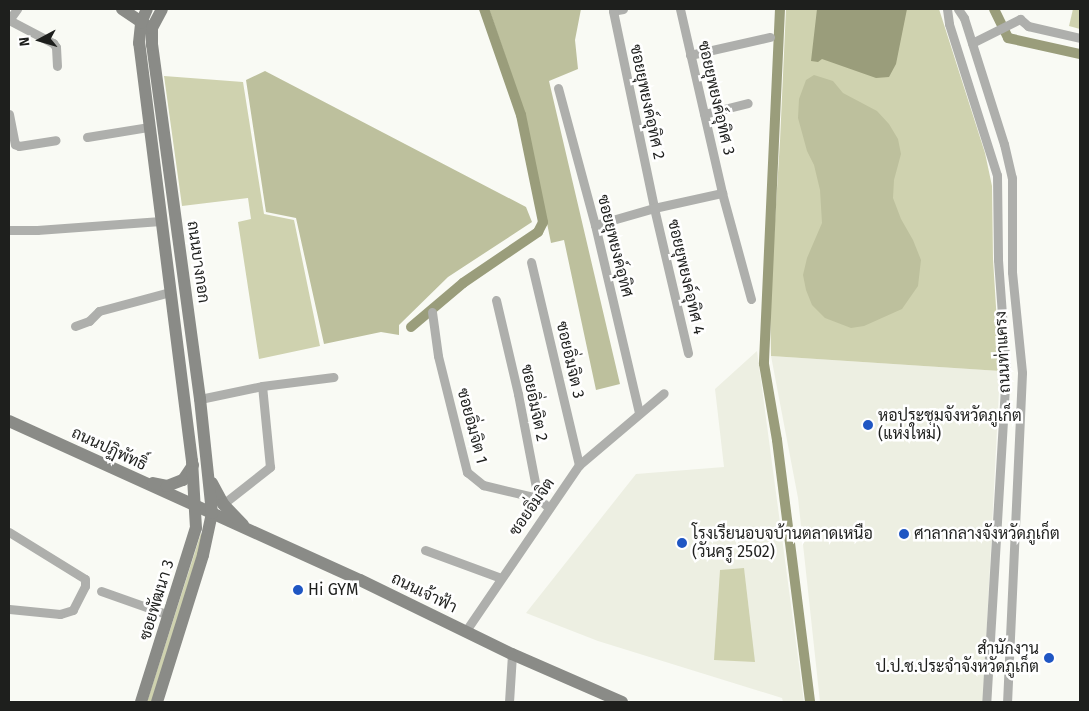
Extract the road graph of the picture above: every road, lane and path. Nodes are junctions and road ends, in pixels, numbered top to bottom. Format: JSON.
{"nodes":[{"id":1,"x":17,"y":9,"type":"edge"},
{"id":2,"x":122,"y":9,"type":"edge"},
{"id":3,"x":147,"y":9,"type":"edge"},
{"id":4,"x":162,"y":9,"type":"edge"},
{"id":5,"x":623,"y":9,"type":"edge"},
{"id":6,"x":680,"y":9,"type":"edge"},
{"id":7,"x":946,"y":9,"type":"edge"},
{"id":8,"x":958,"y":9,"type":"edge"},
{"id":9,"x":9,"y":20,"type":"edge"},
{"id":10,"x":146,"y":26,"type":"junction"},
{"id":11,"x":770,"y":37,"type":"dead end"},
{"id":12,"x":1080,"y":38,"type":"edge"},
{"id":13,"x":972,"y":43,"type":"junction"},
{"id":14,"x":690,"y":54,"type":"junction"},
{"id":15,"x":57,"y":66,"type":"dead end"},
{"id":16,"x":558,"y":88,"type":"dead end"},
{"id":17,"x":748,"y":103,"type":"dead end"},
{"id":18,"x":9,"y":114,"type":"edge"},
{"id":19,"x":704,"y":114,"type":"junction"},
{"id":20,"x":149,"y":127,"type":"junction"},
{"id":21,"x":87,"y":138,"type":"dead end"},
{"id":22,"x":56,"y":140,"type":"dead end"},
{"id":23,"x":722,"y":193,"type":"junction"},
{"id":24,"x":654,"y":208,"type":"junction"},
{"id":25,"x":161,"y":221,"type":"junction"},
{"id":26,"x":595,"y":224,"type":"junction"},
{"id":27,"x":9,"y":230,"type":"edge"},
{"id":28,"x":531,"y":262,"type":"dead end"},
{"id":29,"x":170,"y":292,"type":"junction"},
{"id":30,"x":751,"y":299,"type":"dead end"},
{"id":31,"x":496,"y":300,"type":"dead end"},
{"id":32,"x":432,"y":312,"type":"dead end"},
{"id":33,"x":1017,"y":321,"type":"junction"},
{"id":34,"x":1002,"y":322,"type":"junction"},
{"id":35,"x":75,"y":326,"type":"dead end"},
{"id":36,"x":688,"y":353,"type":"dead end"},
{"id":37,"x":333,"y":378,"type":"dead end"},
{"id":38,"x":262,"y":386,"type":"junction"},
{"id":39,"x":664,"y":393,"type":"dead end"},
{"id":40,"x":200,"y":399,"type":"junction"},
{"id":41,"x":639,"y":412,"type":"junction"},
{"id":42,"x":9,"y":421,"type":"edge"},
{"id":43,"x":193,"y":465,"type":"junction"},
{"id":44,"x":579,"y":465,"type":"junction"},
{"id":45,"x":208,"y":474,"type":"junction"},
{"id":46,"x":138,"y":481,"type":"junction"},
{"id":47,"x":538,"y":498,"type":"junction"},
{"id":48,"x":224,"y":504,"type":"junction"},
{"id":49,"x":196,"y":506,"type":"junction"},
{"id":50,"x":549,"y":508,"type":"junction"},
{"id":51,"x":212,"y":513,"type":"junction"},
{"id":52,"x":246,"y":529,"type":"junction"},
{"id":53,"x":9,"y":532,"type":"edge"},
{"id":54,"x":425,"y":550,"type":"dead end"},
{"id":55,"x":501,"y":578,"type":"junction"},
{"id":56,"x":101,"y":591,"type":"dead end"},
{"id":57,"x":9,"y":608,"type":"edge"},
{"id":58,"x":169,"y":615,"type":"junction"},
{"id":59,"x":465,"y":632,"type":"junction"},
{"id":60,"x":512,"y":654,"type":"junction"},
{"id":61,"x":141,"y":702,"type":"edge"},
{"id":62,"x":157,"y":702,"type":"edge"},
{"id":63,"x":509,"y":702,"type":"edge"},
{"id":64,"x":622,"y":702,"type":"edge"},
{"id":65,"x":986,"y":702,"type":"edge"},
{"id":66,"x":1007,"y":702,"type":"edge"}],
"edges":[{"from":1,"to":9,"type":"street"},
{"from":2,"to":10,"type":"main road"},
{"from":3,"to":10,"type":"main road"},
{"from":4,"to":10,"type":"main road"},
{"from":5,"to":24,"type":"street","name":"ซอยยุพยงค์อุทิศ 2"},
{"from":6,"to":14,"type":"street","name":"ซอยยุพยงค์อุทิศ 3"},
{"from":7,"to":34,"type":"street","name":"ถนนท่าแครง"},
{"from":8,"to":13,"type":"street","name":"ถนนท่าแครง"},
{"from":9,"to":15,"type":"street"},
{"from":10,"to":20,"type":"main road","name":"ถนนบางกอก"},
{"from":10,"to":40,"type":"main road","name":"ถนนบางกอก"},
{"from":11,"to":14,"type":"street"},
{"from":12,"to":13,"type":"street"},
{"from":13,"to":33,"type":"street","name":"ถนนท่าแครง"},
{"from":14,"to":19,"type":"street","name":"ซอยยุพยงค์อุทิศ 3"},
{"from":16,"to":26,"type":"street","name":"ซอยยุพยงค์อุทิศ"},
{"from":17,"to":19,"type":"street"},
{"from":18,"to":22,"type":"street"},
{"from":19,"to":23,"type":"street","name":"ซอยยุพยงค์อุทิศ 3"},
{"from":20,"to":21,"type":"street"},
{"from":20,"to":25,"type":"main road","name":"ถนนบางกอก"},
{"from":23,"to":24,"type":"street"},
{"from":23,"to":30,"type":"street","name":"ซอยยุพยงค์อุทิศ 3"},
{"from":24,"to":26,"type":"street"},
{"from":24,"to":36,"type":"street","name":"ซอยยุพยงค์อุทิศ 4"},
{"from":25,"to":27,"type":"street"},
{"from":25,"to":29,"type":"main road","name":"ถนนบางกอก"},
{"from":26,"to":41,"type":"street","name":"ซอยยุพยงค์อุทิศ"},
{"from":28,"to":44,"type":"street","name":"ซอยอิ่มจิต 3"},
{"from":29,"to":35,"type":"street"},
{"from":29,"to":43,"type":"main road","name":"ถนนบางกอก"},
{"from":31,"to":47,"type":"street","name":"ซอยอิ่มจิต 2"},
{"from":32,"to":47,"type":"street","name":"ซอยอิ่มจิต 1"},
{"from":33,"to":34,"type":"street"},
{"from":33,"to":66,"type":"street","name":"ถนนท่าแครง"},
{"from":34,"to":65,"type":"street","name":"ถนนท่าแครง"},
{"from":37,"to":38,"type":"street"},
{"from":38,"to":40,"type":"street"},
{"from":38,"to":48,"type":"street"},
{"from":39,"to":41,"type":"street","name":"ซอยอิ่มจิต"},
{"from":40,"to":45,"type":"main road","name":"ถนนบางกอก"},
{"from":41,"to":44,"type":"street","name":"ซอยอิ่มจิต"},
{"from":42,"to":46,"type":"main road","name":"ถนนปฏิพัทธิ์"},
{"from":43,"to":46,"type":"main road"},
{"from":43,"to":49,"type":"main road","name":"ถนนบางกอก"},
{"from":44,"to":50,"type":"street","name":"ซอยอิ่มจิต"},
{"from":45,"to":48,"type":"main road"},
{"from":45,"to":51,"type":"main road","name":"ถนนบางกอก"},
{"from":46,"to":49,"type":"main road","name":"ถนนปฏิพัทธิ์"},
{"from":47,"to":50,"type":"street"},
{"from":48,"to":52,"type":"main road"},
{"from":49,"to":51,"type":"main road","name":"ถนนปฏิพัทธิ์"},
{"from":49,"to":58,"type":"main road","name":"ซอยพัฒนา 3"},
{"from":50,"to":55,"type":"street","name":"ซอยอิ่มจิต"},
{"from":51,"to":52,"type":"main road","name":"ถนนเจ้าฟ้า"},
{"from":51,"to":62,"type":"main road","name":"ซอยพัฒนา 3"},
{"from":52,"to":59,"type":"main road","name":"ถนนเจ้าฟ้า"},
{"from":53,"to":57,"type":"street"},
{"from":54,"to":55,"type":"street"},
{"from":55,"to":59,"type":"street","name":"ซอยอิ่มจิต"},
{"from":56,"to":58,"type":"street"},
{"from":58,"to":61,"type":"main road","name":"ซอยพัฒนา 3"},
{"from":59,"to":60,"type":"main road","name":"ถนนเจ้าฟ้า"},
{"from":60,"to":63,"type":"street"},
{"from":60,"to":64,"type":"main road","name":"ถนนเจ้าฟ้า"}]}
